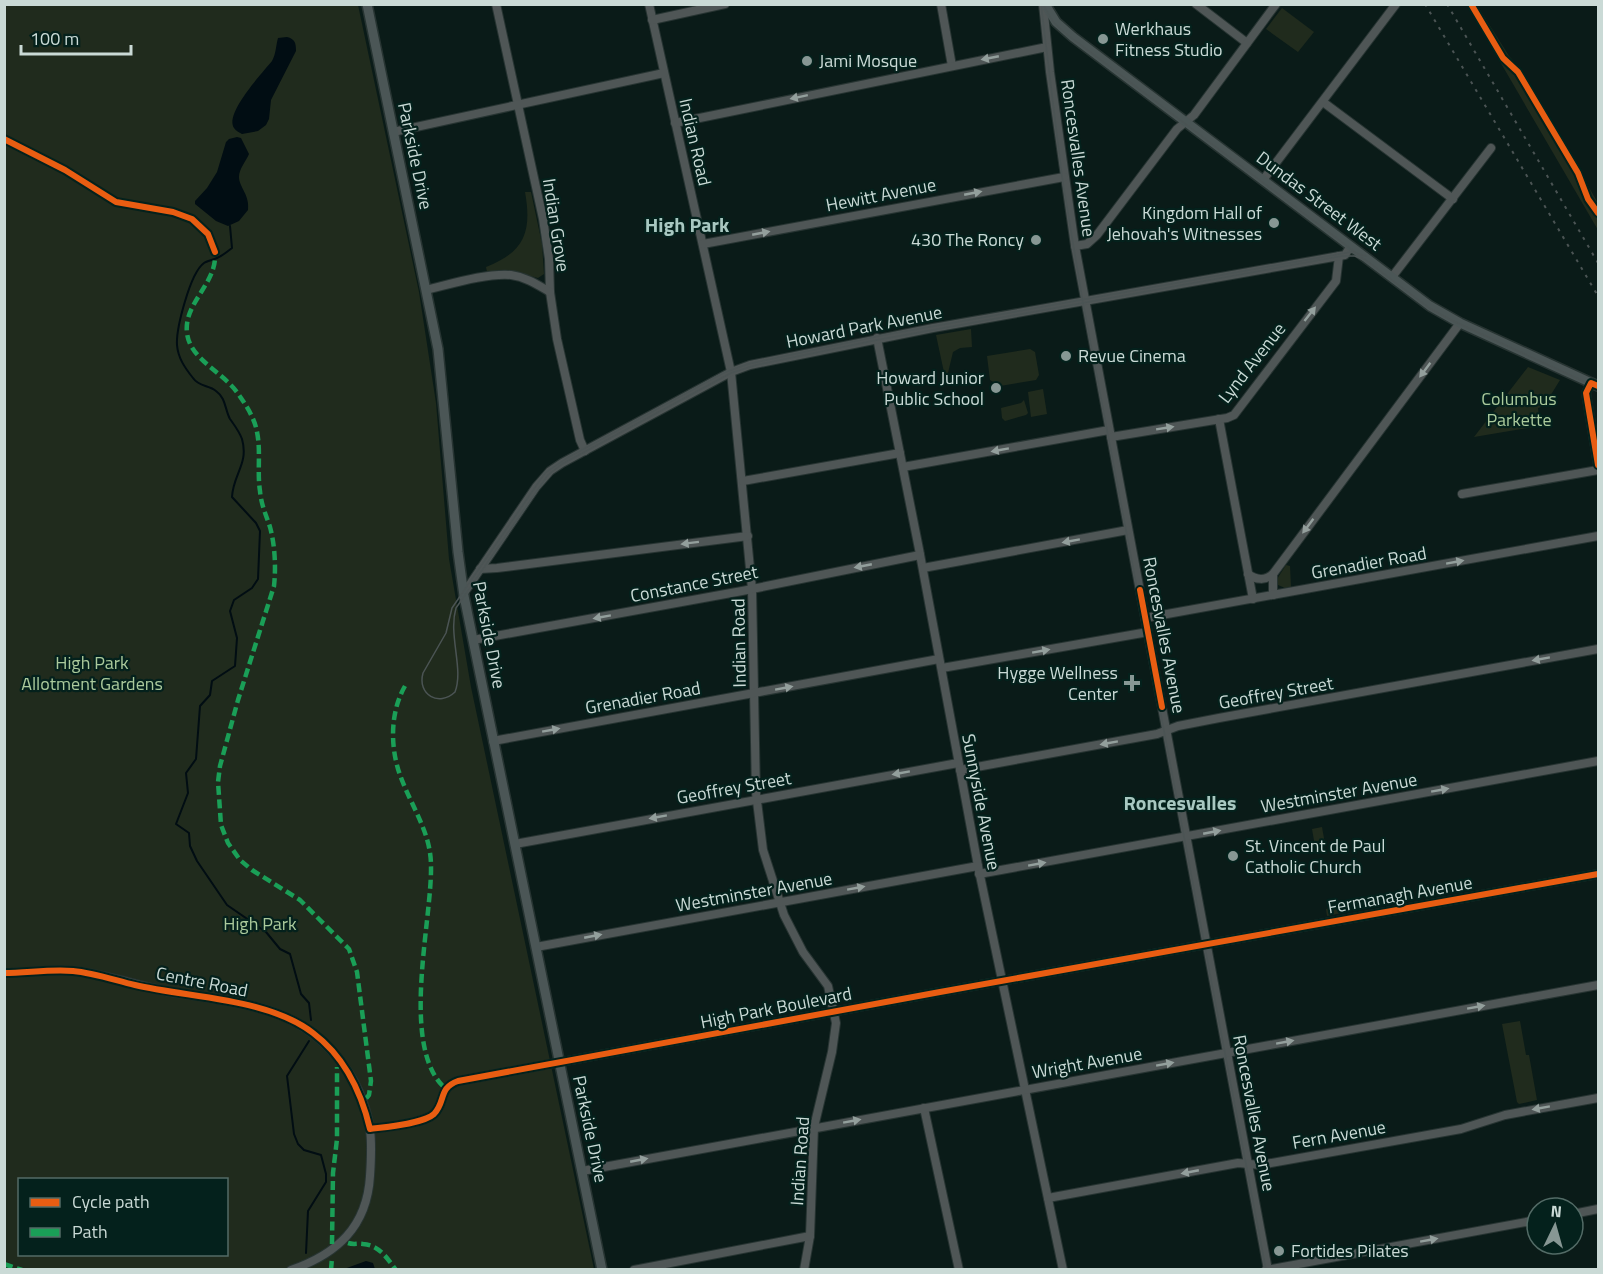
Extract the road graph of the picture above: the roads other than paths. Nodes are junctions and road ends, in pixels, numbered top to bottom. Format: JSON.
{"nodes":[{"id":1,"x":367,"y":4,"type":"edge"},
{"id":2,"x":496,"y":4,"type":"edge"},
{"id":3,"x":649,"y":4,"type":"edge"},
{"id":4,"x":725,"y":4,"type":"edge"},
{"id":5,"x":941,"y":4,"type":"edge"},
{"id":6,"x":1044,"y":4,"type":"edge"},
{"id":7,"x":1196,"y":4,"type":"edge"},
{"id":8,"x":1276,"y":4,"type":"edge"},
{"id":9,"x":1396,"y":4,"type":"edge"},
{"id":10,"x":652,"y":20,"type":"junction"},
{"id":11,"x":1247,"y":43,"type":"junction"},
{"id":12,"x":1047,"y":47,"type":"junction"},
{"id":13,"x":951,"y":66,"type":"junction"},
{"id":14,"x":664,"y":73,"type":"junction"},
{"id":15,"x":1323,"y":102,"type":"junction"},
{"id":16,"x":518,"y":105,"type":"junction"},
{"id":17,"x":1185,"y":122,"type":"junction"},
{"id":18,"x":675,"y":123,"type":"junction"},
{"id":19,"x":393,"y":132,"type":"junction"},
{"id":20,"x":1491,"y":148,"type":"dead end"},
{"id":21,"x":1064,"y":177,"type":"junction"},
{"id":22,"x":1263,"y":180,"type":"junction"},
{"id":23,"x":1453,"y":199,"type":"junction"},
{"id":24,"x":703,"y":244,"type":"junction"},
{"id":25,"x":1075,"y":246,"type":"junction"},
{"id":26,"x":1350,"y":247,"type":"junction"},
{"id":27,"x":1339,"y":256,"type":"junction"},
{"id":28,"x":1392,"y":277,"type":"junction"},
{"id":29,"x":426,"y":290,"type":"junction"},
{"id":30,"x":550,"y":292,"type":"junction"},
{"id":31,"x":1085,"y":301,"type":"junction"},
{"id":32,"x":1460,"y":323,"type":"junction"},
{"id":33,"x":877,"y":338,"type":"junction"},
{"id":34,"x":731,"y":372,"type":"junction"},
{"id":35,"x":1595,"y":384,"type":"edge"},
{"id":36,"x":1219,"y":419,"type":"junction"},
{"id":37,"x":1110,"y":434,"type":"junction"},
{"id":38,"x":585,"y":451,"type":"junction"},
{"id":39,"x":900,"y":453,"type":"junction"},
{"id":40,"x":1599,"y":465,"type":"edge"},
{"id":41,"x":903,"y":467,"type":"junction"},
{"id":42,"x":1599,"y":470,"type":"edge"},
{"id":43,"x":743,"y":482,"type":"junction"},
{"id":44,"x":1462,"y":494,"type":"dead end"},
{"id":45,"x":1128,"y":530,"type":"junction"},
{"id":46,"x":748,"y":536,"type":"junction"},
{"id":47,"x":1599,"y":536,"type":"edge"},
{"id":48,"x":920,"y":555,"type":"junction"},
{"id":49,"x":923,"y":568,"type":"junction"},
{"id":50,"x":480,"y":569,"type":"junction"},
{"id":51,"x":1248,"y":574,"type":"junction"},
{"id":52,"x":1272,"y":574,"type":"junction"},
{"id":53,"x":752,"y":589,"type":"junction"},
{"id":54,"x":464,"y":593,"type":"junction"},
{"id":55,"x":1273,"y":595,"type":"junction"},
{"id":56,"x":1253,"y":599,"type":"junction"},
{"id":57,"x":1145,"y":618,"type":"junction"},
{"id":58,"x":1148,"y":632,"type":"junction"},
{"id":59,"x":473,"y":640,"type":"junction"},
{"id":60,"x":1599,"y":649,"type":"edge"},
{"id":61,"x":939,"y":659,"type":"junction"},
{"id":62,"x":942,"y":668,"type":"junction"},
{"id":63,"x":755,"y":693,"type":"junction"},
{"id":64,"x":1166,"y":732,"type":"junction"},
{"id":65,"x":494,"y":741,"type":"junction"},
{"id":66,"x":1599,"y":761,"type":"edge"},
{"id":67,"x":959,"y":766,"type":"junction"},
{"id":68,"x":757,"y":800,"type":"junction"},
{"id":69,"x":1186,"y":837,"type":"junction"},
{"id":70,"x":514,"y":843,"type":"junction"},
{"id":71,"x":979,"y":870,"type":"junction"},
{"id":72,"x":1599,"y":874,"type":"edge"},
{"id":73,"x":778,"y":902,"type":"junction"},
{"id":74,"x":1206,"y":944,"type":"junction"},
{"id":75,"x":536,"y":947,"type":"junction"},
{"id":76,"x":4,"y":974,"type":"edge"},
{"id":77,"x":1002,"y":982,"type":"junction"},
{"id":78,"x":1599,"y":985,"type":"edge"},
{"id":79,"x":834,"y":1012,"type":"junction"},
{"id":80,"x":1227,"y":1053,"type":"junction"},
{"id":81,"x":559,"y":1063,"type":"junction"},
{"id":82,"x":1025,"y":1090,"type":"junction"},
{"id":83,"x":1599,"y":1098,"type":"edge"},
{"id":84,"x":924,"y":1108,"type":"junction"},
{"id":85,"x":814,"y":1127,"type":"junction"},
{"id":86,"x":370,"y":1129,"type":"junction"},
{"id":87,"x":1248,"y":1164,"type":"junction"},
{"id":88,"x":582,"y":1171,"type":"junction"},
{"id":89,"x":1048,"y":1198,"type":"junction"},
{"id":90,"x":1525,"y":1222,"type":"edge"},
{"id":91,"x":810,"y":1236,"type":"junction"},
{"id":92,"x":293,"y":1269,"type":"edge"},
{"id":93,"x":602,"y":1269,"type":"edge"},
{"id":94,"x":634,"y":1269,"type":"edge"},
{"id":95,"x":804,"y":1269,"type":"edge"},
{"id":96,"x":958,"y":1269,"type":"edge"},
{"id":97,"x":1063,"y":1269,"type":"edge"},
{"id":98,"x":1267,"y":1269,"type":"edge"}],
"edges":[{"from":1,"to":19,"type":"main road","name":"Parkside Drive"},
{"from":2,"to":16,"type":"street","name":"Indian Grove"},
{"from":3,"to":10,"type":"street","name":"Indian Road"},
{"from":4,"to":10,"type":"street"},
{"from":5,"to":13,"type":"street"},
{"from":6,"to":12,"type":"street","name":"Roncesvalles Avenue"},
{"from":6,"to":17,"type":"main road","name":"Dundas Street West"},
{"from":7,"to":11,"type":"street"},
{"from":8,"to":11,"type":"street"},
{"from":9,"to":15,"type":"street"},
{"from":10,"to":14,"type":"street","name":"Indian Road"},
{"from":11,"to":17,"type":"street"},
{"from":12,"to":13,"type":"street","one_way":true},
{"from":12,"to":21,"type":"street","name":"Roncesvalles Avenue"},
{"from":13,"to":18,"type":"street","one_way":true},
{"from":14,"to":16,"type":"street"},
{"from":14,"to":18,"type":"street","name":"Indian Road"},
{"from":15,"to":22,"type":"street"},
{"from":15,"to":23,"type":"street"},
{"from":16,"to":19,"type":"street"},
{"from":16,"to":30,"type":"street","name":"Indian Grove"},
{"from":17,"to":22,"type":"main road","name":"Dundas Street West"},
{"from":17,"to":25,"type":"street"},
{"from":18,"to":24,"type":"street","name":"Indian Road"},
{"from":19,"to":29,"type":"main road","name":"Parkside Drive"},
{"from":20,"to":23,"type":"street"},
{"from":24,"to":21,"type":"street","name":"Hewitt Avenue","one_way":true},
{"from":21,"to":25,"type":"street","name":"Roncesvalles Avenue"},
{"from":22,"to":26,"type":"main road","name":"Dundas Street West"},
{"from":23,"to":28,"type":"street"},
{"from":24,"to":34,"type":"street","name":"Indian Road"},
{"from":25,"to":31,"type":"street","name":"Roncesvalles Avenue"},
{"from":26,"to":27,"type":"street","name":"Howard Park Avenue"},
{"from":26,"to":28,"type":"main road","name":"Dundas Street West"},
{"from":27,"to":31,"type":"street","name":"Howard Park Avenue"},
{"from":36,"to":27,"type":"street","name":"Lynd Avenue","one_way":true},
{"from":28,"to":32,"type":"main road","name":"Dundas Street West"},
{"from":29,"to":30,"type":"street"},
{"from":29,"to":54,"type":"main road","name":"Parkside Drive"},
{"from":30,"to":38,"type":"street","name":"Indian Grove"},
{"from":31,"to":33,"type":"street","name":"Howard Park Avenue"},
{"from":31,"to":37,"type":"street","name":"Roncesvalles Avenue"},
{"from":32,"to":35,"type":"main road","name":"Dundas Street West"},
{"from":32,"to":52,"type":"street","one_way":true},
{"from":33,"to":34,"type":"street","name":"Howard Park Avenue"},
{"from":33,"to":39,"type":"street","name":"Sunnyside Avenue"},
{"from":34,"to":38,"type":"street","name":"Howard Park Avenue"},
{"from":34,"to":43,"type":"street","name":"Indian Road"},
{"from":35,"to":40,"type":"street"},
{"from":37,"to":36,"type":"street","one_way":true},
{"from":36,"to":51,"type":"street","name":"Lynd Avenue"},
{"from":37,"to":41,"type":"street","one_way":true},
{"from":37,"to":45,"type":"street","name":"Roncesvalles Avenue"},
{"from":38,"to":50,"type":"street","name":"Howard Park Avenue"},
{"from":39,"to":41,"type":"street","name":"Sunnyside Avenue"},
{"from":39,"to":43,"type":"street"},
{"from":41,"to":48,"type":"street","name":"Sunnyside Avenue"},
{"from":42,"to":44,"type":"street"},
{"from":43,"to":46,"type":"street","name":"Indian Road"},
{"from":45,"to":49,"type":"street","one_way":true},
{"from":45,"to":57,"type":"street","name":"Roncesvalles Avenue"},
{"from":46,"to":50,"type":"street","one_way":true},
{"from":46,"to":53,"type":"street","name":"Indian Road"},
{"from":55,"to":47,"type":"street","name":"Grenadier Road","one_way":true},
{"from":48,"to":49,"type":"street","name":"Sunnyside Avenue"},
{"from":48,"to":53,"type":"street","name":"Constance Street","one_way":true},
{"from":49,"to":61,"type":"street","name":"Sunnyside Avenue"},
{"from":50,"to":54,"type":"street","name":"Howard Park Avenue"},
{"from":51,"to":52,"type":"street"},
{"from":51,"to":56,"type":"street","name":"Lynd Avenue"},
{"from":52,"to":55,"type":"street"},
{"from":53,"to":59,"type":"street","name":"Constance Street","one_way":true},
{"from":53,"to":63,"type":"street","name":"Indian Road"},
{"from":54,"to":59,"type":"main road","name":"Parkside Drive"},
{"from":55,"to":56,"type":"street","name":"Grenadier Road"},
{"from":56,"to":57,"type":"street","name":"Grenadier Road"},
{"from":57,"to":58,"type":"street","name":"Roncesvalles Avenue"},
{"from":62,"to":58,"type":"street","one_way":true},
{"from":58,"to":64,"type":"street","name":"Roncesvalles Avenue"},
{"from":59,"to":65,"type":"main road","name":"Parkside Drive"},
{"from":60,"to":64,"type":"street","name":"Geoffrey Street","one_way":true},
{"from":61,"to":62,"type":"street","name":"Sunnyside Avenue"},
{"from":63,"to":61,"type":"street","name":"Grenadier Road","one_way":true},
{"from":62,"to":67,"type":"street","name":"Sunnyside Avenue"},
{"from":65,"to":63,"type":"street","name":"Grenadier Road","one_way":true},
{"from":63,"to":68,"type":"street","name":"Indian Road"},
{"from":64,"to":67,"type":"street","name":"Geoffrey Street","one_way":true},
{"from":64,"to":69,"type":"street","name":"Roncesvalles Avenue"},
{"from":65,"to":70,"type":"main road","name":"Parkside Drive"},
{"from":69,"to":66,"type":"street","name":"Westminster Avenue","one_way":true},
{"from":67,"to":68,"type":"street","name":"Geoffrey Street","one_way":true},
{"from":67,"to":71,"type":"street","name":"Sunnyside Avenue"},
{"from":68,"to":70,"type":"street","name":"Geoffrey Street","one_way":true},
{"from":68,"to":73,"type":"street","name":"Indian Road"},
{"from":71,"to":69,"type":"street","name":"Westminster Avenue","one_way":true},
{"from":69,"to":74,"type":"street","name":"Roncesvalles Avenue"},
{"from":70,"to":75,"type":"main road","name":"Parkside Drive"},
{"from":73,"to":71,"type":"street","name":"Westminster Avenue","one_way":true},
{"from":71,"to":77,"type":"street","name":"Sunnyside Avenue"},
{"from":72,"to":74,"type":"street","name":"Fermanagh Avenue"},
{"from":75,"to":73,"type":"street","name":"Westminster Avenue","one_way":true},
{"from":73,"to":79,"type":"street","name":"Indian Road"},
{"from":74,"to":77,"type":"street","name":"High Park Boulevard"},
{"from":74,"to":80,"type":"street","name":"Roncesvalles Avenue"},
{"from":75,"to":81,"type":"main road","name":"Parkside Drive"},
{"from":76,"to":86,"type":"street","name":"Centre Road"},
{"from":77,"to":79,"type":"street","name":"High Park Boulevard"},
{"from":77,"to":82,"type":"street","name":"Sunnyside Avenue"},
{"from":80,"to":78,"type":"street","name":"Wright Avenue","one_way":true},
{"from":79,"to":81,"type":"street","name":"High Park Boulevard"},
{"from":79,"to":85,"type":"street","name":"Indian Road"},
{"from":82,"to":80,"type":"street","name":"Wright Avenue","one_way":true},
{"from":80,"to":87,"type":"street","name":"Roncesvalles Avenue"},
{"from":81,"to":86,"type":"street","name":"High Park Boulevard"},
{"from":81,"to":88,"type":"main road","name":"Parkside Drive"},
{"from":82,"to":84,"type":"street","name":"Wright Avenue"},
{"from":82,"to":89,"type":"street","name":"Sunnyside Avenue"},
{"from":83,"to":87,"type":"street","name":"Fern Avenue","one_way":true},
{"from":85,"to":84,"type":"street","name":"Wright Avenue","one_way":true},
{"from":84,"to":96,"type":"street"},
{"from":88,"to":85,"type":"street","name":"Wright Avenue","one_way":true},
{"from":85,"to":91,"type":"street","name":"Indian Road"},
{"from":86,"to":92,"type":"street","name":"Centre Road"},
{"from":87,"to":89,"type":"street","name":"Fern Avenue","one_way":true},
{"from":87,"to":98,"type":"street","name":"Roncesvalles Avenue"},
{"from":88,"to":93,"type":"main road","name":"Parkside Drive"},
{"from":89,"to":97,"type":"street","name":"Sunnyside Avenue"},
{"from":98,"to":90,"type":"street","one_way":true},
{"from":91,"to":94,"type":"street"},
{"from":91,"to":95,"type":"street","name":"Indian Road"}]}
